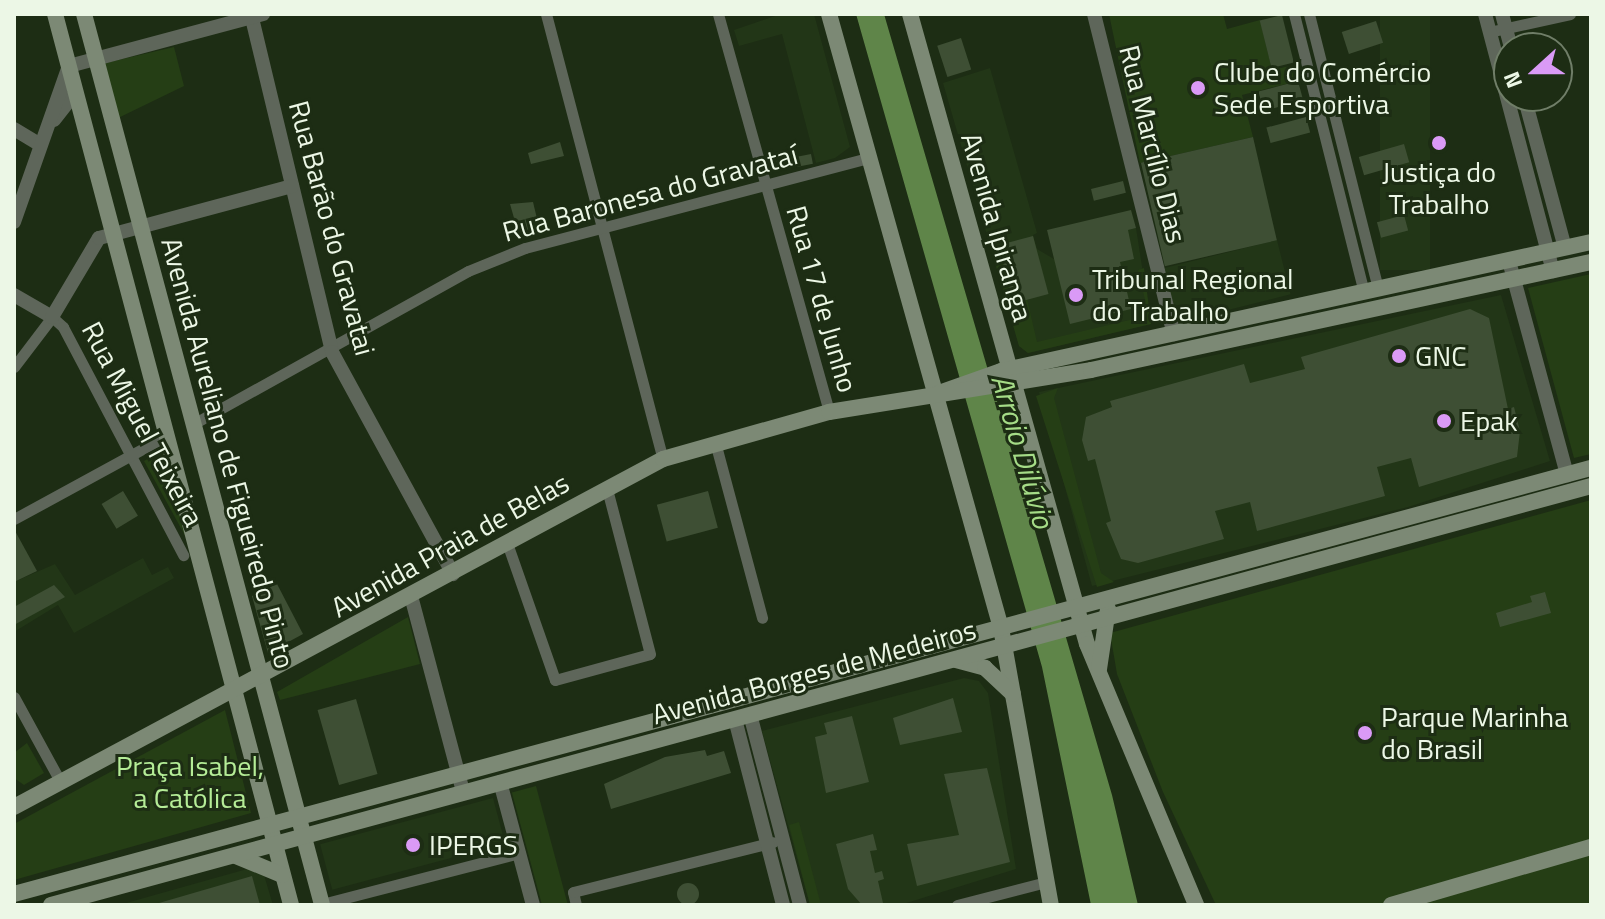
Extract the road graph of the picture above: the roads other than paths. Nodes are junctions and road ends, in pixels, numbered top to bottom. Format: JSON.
{"nodes":[{"id":1,"x":55,"y":14,"type":"edge"},
{"id":2,"x":84,"y":14,"type":"edge"},
{"id":3,"x":546,"y":14,"type":"edge"},
{"id":4,"x":718,"y":14,"type":"edge"},
{"id":5,"x":829,"y":14,"type":"edge"},
{"id":6,"x":910,"y":14,"type":"edge"},
{"id":7,"x":1094,"y":14,"type":"edge"},
{"id":8,"x":1294,"y":14,"type":"edge"},
{"id":9,"x":1309,"y":14,"type":"edge"},
{"id":10,"x":1485,"y":14,"type":"edge"},
{"id":11,"x":1570,"y":14,"type":"edge"},
{"id":12,"x":255,"y":15,"type":"edge"},
{"id":13,"x":1504,"y":21,"type":"edge"},
{"id":14,"x":1489,"y":32,"type":"junction"},
{"id":15,"x":1318,"y":50,"type":"junction"},
{"id":16,"x":1304,"y":54,"type":"junction"},
{"id":17,"x":95,"y":58,"type":"junction"},
{"id":18,"x":69,"y":66,"type":"junction"},
{"id":19,"x":76,"y":92,"type":"junction"},
{"id":20,"x":1528,"y":112,"type":"edge"},
{"id":21,"x":14,"y":129,"type":"edge"},
{"id":22,"x":1534,"y":132,"type":"junction"},
{"id":23,"x":1517,"y":137,"type":"junction"},
{"id":24,"x":41,"y":145,"type":"junction"},
{"id":25,"x":869,"y":158,"type":"junction"},
{"id":26,"x":1351,"y":180,"type":"junction"},
{"id":27,"x":1337,"y":183,"type":"junction"},
{"id":28,"x":292,"y":186,"type":"junction"},
{"id":29,"x":765,"y":187,"type":"junction"},
{"id":30,"x":14,"y":222,"type":"edge"},
{"id":31,"x":141,"y":225,"type":"junction"},
{"id":32,"x":601,"y":228,"type":"junction"},
{"id":33,"x":113,"y":233,"type":"junction"},
{"id":34,"x":1591,"y":242,"type":"edge"},
{"id":35,"x":1565,"y":248,"type":"junction"},
{"id":36,"x":1548,"y":253,"type":"junction"},
{"id":37,"x":1509,"y":261,"type":"junction"},
{"id":38,"x":1591,"y":262,"type":"edge"},
{"id":39,"x":1553,"y":271,"type":"junction"},
{"id":40,"x":1514,"y":279,"type":"junction"},
{"id":41,"x":1371,"y":290,"type":"junction"},
{"id":42,"x":14,"y":295,"type":"edge"},
{"id":43,"x":52,"y":317,"type":"junction"},
{"id":44,"x":1174,"y":334,"type":"junction"},
{"id":45,"x":1003,"y":343,"type":"junction"},
{"id":46,"x":332,"y":352,"type":"junction"},
{"id":47,"x":1041,"y":362,"type":"junction"},
{"id":48,"x":14,"y":367,"type":"edge"},
{"id":49,"x":1006,"y":378,"type":"junction"},
{"id":50,"x":944,"y":393,"type":"junction"},
{"id":51,"x":829,"y":412,"type":"junction"},
{"id":52,"x":195,"y":423,"type":"junction"},
{"id":53,"x":166,"y":436,"type":"junction"},
{"id":54,"x":715,"y":442,"type":"junction"},
{"id":55,"x":130,"y":455,"type":"junction"},
{"id":56,"x":663,"y":459,"type":"junction"},
{"id":57,"x":1591,"y":468,"type":"edge"},
{"id":58,"x":1567,"y":475,"type":"junction"},
{"id":59,"x":1591,"y":486,"type":"edge"},
{"id":60,"x":607,"y":489,"type":"junction"},
{"id":61,"x":14,"y":519,"type":"edge"},
{"id":62,"x":507,"y":543,"type":"junction"},
{"id":63,"x":183,"y":555,"type":"dead end"},
{"id":64,"x":453,"y":574,"type":"junction"},
{"id":65,"x":411,"y":596,"type":"junction"},
{"id":66,"x":1113,"y":597,"type":"junction"},
{"id":67,"x":1069,"y":609,"type":"junction"},
{"id":68,"x":762,"y":618,"type":"dead end"},
{"id":69,"x":1105,"y":618,"type":"junction"},
{"id":70,"x":1008,"y":626,"type":"junction"},
{"id":71,"x":1074,"y":626,"type":"junction"},
{"id":72,"x":1013,"y":644,"type":"junction"},
{"id":73,"x":954,"y":660,"type":"junction"},
{"id":74,"x":1098,"y":671,"type":"junction"},
{"id":75,"x":229,"y":672,"type":"junction"},
{"id":76,"x":260,"y":677,"type":"junction"},
{"id":77,"x":233,"y":692,"type":"junction"},
{"id":78,"x":760,"y":695,"type":"junction"},
{"id":79,"x":1014,"y":695,"type":"junction"},
{"id":80,"x":14,"y":697,"type":"edge"},
{"id":81,"x":207,"y":706,"type":"junction"},
{"id":82,"x":744,"y":720,"type":"junction"},
{"id":83,"x":459,"y":775,"type":"junction"},
{"id":84,"x":500,"y":782,"type":"junction"},
{"id":85,"x":61,"y":783,"type":"junction"},
{"id":86,"x":463,"y":792,"type":"junction"},
{"id":87,"x":14,"y":807,"type":"edge"},
{"id":88,"x":298,"y":818,"type":"junction"},
{"id":89,"x":269,"y":825,"type":"junction"},
{"id":90,"x":303,"y":835,"type":"junction"},
{"id":91,"x":784,"y":839,"type":"junction"},
{"id":92,"x":274,"y":843,"type":"junction"},
{"id":93,"x":768,"y":843,"type":"junction"},
{"id":94,"x":1591,"y":847,"type":"edge"},
{"id":95,"x":519,"y":853,"type":"junction"},
{"id":96,"x":234,"y":855,"type":"junction"},
{"id":97,"x":282,"y":875,"type":"junction"},
{"id":98,"x":1046,"y":882,"type":"junction"},
{"id":99,"x":14,"y":894,"type":"edge"},
{"id":100,"x":322,"y":904,"type":"edge"},
{"id":101,"x":51,"y":905,"type":"edge"},
{"id":102,"x":291,"y":905,"type":"edge"},
{"id":103,"x":533,"y":905,"type":"edge"},
{"id":104,"x":576,"y":905,"type":"edge"},
{"id":105,"x":783,"y":905,"type":"edge"},
{"id":106,"x":800,"y":905,"type":"edge"},
{"id":107,"x":957,"y":905,"type":"edge"},
{"id":108,"x":1051,"y":905,"type":"edge"},
{"id":109,"x":1196,"y":905,"type":"edge"},
{"id":110,"x":1391,"y":905,"type":"edge"}],
"edges":[{"from":1,"to":18,"type":"main road","name":"Avenida Aureliano de Figueiredo Pinto"},
{"from":2,"to":17,"type":"main road","name":"Avenida Aureliano de Figueiredo Pinto"},
{"from":3,"to":32,"type":"street"},
{"from":4,"to":29,"type":"street","name":"Rua 17 de Junho"},
{"from":5,"to":25,"type":"main road"},
{"from":6,"to":45,"type":"main road","name":"Avenida Ipiranga"},
{"from":7,"to":44,"type":"street","name":"Rua Marcílio Dias"},
{"from":8,"to":16,"type":"street"},
{"from":9,"to":15,"type":"street"},
{"from":10,"to":14,"type":"street"},
{"from":11,"to":13,"type":"street"},
{"from":12,"to":17,"type":"street"},
{"from":12,"to":28,"type":"street","name":"Rua Barão do Gravatai"},
{"from":13,"to":14,"type":"street"},
{"from":14,"to":23,"type":"street"},
{"from":15,"to":16,"type":"street"},
{"from":15,"to":26,"type":"street"},
{"from":16,"to":27,"type":"street"},
{"from":17,"to":18,"type":"street"},
{"from":17,"to":31,"type":"main road","name":"Avenida Aureliano de Figueiredo Pinto"},
{"from":18,"to":19,"type":"main road","name":"Avenida Aureliano de Figueiredo Pinto"},
{"from":18,"to":24,"type":"street"},
{"from":19,"to":24,"type":"street"},
{"from":19,"to":33,"type":"main road","name":"Avenida Aureliano de Figueiredo Pinto"},
{"from":20,"to":22,"type":"street"},
{"from":21,"to":24,"type":"street"},
{"from":22,"to":23,"type":"street"},
{"from":22,"to":35,"type":"street"},
{"from":23,"to":36,"type":"street"},
{"from":24,"to":30,"type":"street"},
{"from":25,"to":29,"type":"street","name":"Rua Baronesa do Gravataí"},
{"from":25,"to":50,"type":"main road"},
{"from":26,"to":27,"type":"street"},
{"from":26,"to":41,"type":"street"},
{"from":27,"to":41,"type":"street"},
{"from":28,"to":31,"type":"street"},
{"from":28,"to":46,"type":"street","name":"Rua Barão do Gravatai"},
{"from":29,"to":32,"type":"street","name":"Rua Baronesa do Gravataí"},
{"from":29,"to":51,"type":"street","name":"Rua 17 de Junho"},
{"from":31,"to":33,"type":"street"},
{"from":31,"to":52,"type":"main road","name":"Avenida Aureliano de Figueiredo Pinto"},
{"from":32,"to":46,"type":"street","name":"Rua Baronesa do Gravataí"},
{"from":32,"to":56,"type":"street"},
{"from":33,"to":43,"type":"street"},
{"from":33,"to":53,"type":"main road","name":"Avenida Aureliano de Figueiredo Pinto"},
{"from":34,"to":35,"type":"main road","name":"Avenida Praia de Belas"},
{"from":35,"to":36,"type":"main road","name":"Avenida Praia de Belas"},
{"from":36,"to":37,"type":"main road","name":"Avenida Praia de Belas"},
{"from":36,"to":39,"type":"street"},
{"from":37,"to":40,"type":"street"},
{"from":37,"to":41,"type":"main road","name":"Avenida Praia de Belas"},
{"from":38,"to":39,"type":"main road","name":"Avenida Praia de Belas"},
{"from":39,"to":40,"type":"main road","name":"Avenida Praia de Belas"},
{"from":40,"to":49,"type":"main road","name":"Avenida Praia de Belas"},
{"from":40,"to":58,"type":"street"},
{"from":41,"to":44,"type":"main road","name":"Avenida Praia de Belas"},
{"from":42,"to":43,"type":"street","name":"Rua Miguel Teixeira"},
{"from":43,"to":48,"type":"street"},
{"from":43,"to":55,"type":"street","name":"Rua Miguel Teixeira"},
{"from":44,"to":47,"type":"main road","name":"Avenida Praia de Belas"},
{"from":45,"to":47,"type":"main road"},
{"from":45,"to":49,"type":"main road","name":"Avenida Ipiranga"},
{"from":46,"to":52,"type":"street","name":"Rua Baronesa do Gravataí"},
{"from":46,"to":64,"type":"street","name":"Rua Barão do Gravatai"},
{"from":47,"to":49,"type":"main road","name":"Avenida Praia de Belas"},
{"from":49,"to":50,"type":"main road","name":"Avenida Praia de Belas"},
{"from":49,"to":67,"type":"main road","name":"Avenida Ipiranga"},
{"from":50,"to":51,"type":"main road","name":"Avenida Praia de Belas"},
{"from":50,"to":70,"type":"main road"},
{"from":51,"to":54,"type":"main road","name":"Avenida Praia de Belas"},
{"from":52,"to":76,"type":"main road","name":"Avenida Aureliano de Figueiredo Pinto"},
{"from":53,"to":55,"type":"street"},
{"from":53,"to":75,"type":"main road","name":"Avenida Aureliano de Figueiredo Pinto"},
{"from":54,"to":56,"type":"main road","name":"Avenida Praia de Belas"},
{"from":54,"to":68,"type":"street"},
{"from":55,"to":61,"type":"street"},
{"from":55,"to":63,"type":"street","name":"Rua Miguel Teixeira"},
{"from":56,"to":60,"type":"main road","name":"Avenida Praia de Belas"},
{"from":57,"to":58,"type":"main road","name":"Avenida Borges de Medeiros"},
{"from":58,"to":66,"type":"main road","name":"Avenida Borges de Medeiros"},
{"from":59,"to":69,"type":"main road","name":"Avenida Borges de Medeiros"},
{"from":60,"to":62,"type":"main road","name":"Avenida Praia de Belas"},
{"from":60,"to":62,"type":"street"},
{"from":62,"to":64,"type":"main road","name":"Avenida Praia de Belas"},
{"from":64,"to":65,"type":"main road","name":"Avenida Praia de Belas"},
{"from":65,"to":76,"type":"main road","name":"Avenida Praia de Belas"},
{"from":65,"to":83,"type":"street"},
{"from":66,"to":67,"type":"main road","name":"Avenida Borges de Medeiros"},
{"from":66,"to":69,"type":"main road"},
{"from":67,"to":70,"type":"main road","name":"Avenida Borges de Medeiros"},
{"from":67,"to":71,"type":"main road","name":"Avenida Ipiranga"},
{"from":69,"to":71,"type":"main road","name":"Avenida Borges de Medeiros"},
{"from":69,"to":74,"type":"main road"},
{"from":70,"to":72,"type":"main road"},
{"from":70,"to":78,"type":"main road","name":"Avenida Borges de Medeiros"},
{"from":71,"to":72,"type":"main road","name":"Avenida Borges de Medeiros"},
{"from":71,"to":74,"type":"main road","name":"Avenida Ipiranga"},
{"from":72,"to":73,"type":"main road","name":"Avenida Borges de Medeiros"},
{"from":72,"to":79,"type":"main road"},
{"from":73,"to":79,"type":"main road"},
{"from":73,"to":82,"type":"main road","name":"Avenida Borges de Medeiros"},
{"from":74,"to":109,"type":"main road","name":"Avenida Ipiranga"},
{"from":75,"to":77,"type":"main road","name":"Avenida Aureliano de Figueiredo Pinto"},
{"from":75,"to":81,"type":"main road"},
{"from":76,"to":77,"type":"main road","name":"Avenida Praia de Belas"},
{"from":76,"to":88,"type":"main road","name":"Avenida Aureliano de Figueiredo Pinto"},
{"from":77,"to":81,"type":"main road","name":"Avenida Praia de Belas"},
{"from":77,"to":89,"type":"main road","name":"Avenida Aureliano de Figueiredo Pinto"},
{"from":78,"to":82,"type":"main road"},
{"from":78,"to":83,"type":"main road","name":"Avenida Borges de Medeiros"},
{"from":79,"to":98,"type":"main road"},
{"from":80,"to":85,"type":"street"},
{"from":81,"to":85,"type":"main road","name":"Avenida Praia de Belas"},
{"from":82,"to":84,"type":"main road","name":"Avenida Borges de Medeiros"},
{"from":82,"to":91,"type":"street"},
{"from":82,"to":93,"type":"street"},
{"from":83,"to":86,"type":"street"},
{"from":83,"to":88,"type":"main road","name":"Avenida Borges de Medeiros"},
{"from":84,"to":86,"type":"main road","name":"Avenida Borges de Medeiros"},
{"from":84,"to":95,"type":"street"},
{"from":85,"to":87,"type":"main road","name":"Avenida Praia de Belas"},
{"from":86,"to":90,"type":"main road","name":"Avenida Borges de Medeiros"},
{"from":88,"to":89,"type":"main road","name":"Avenida Borges de Medeiros"},
{"from":88,"to":90,"type":"main road","name":"Avenida Aureliano de Figueiredo Pinto"},
{"from":89,"to":92,"type":"main road","name":"Avenida Aureliano de Figueiredo Pinto"},
{"from":89,"to":99,"type":"main road","name":"Avenida Borges de Medeiros"},
{"from":90,"to":92,"type":"main road","name":"Avenida Borges de Medeiros"},
{"from":90,"to":100,"type":"main road","name":"Avenida Aureliano de Figueiredo Pinto"},
{"from":91,"to":93,"type":"street"},
{"from":91,"to":106,"type":"street"},
{"from":92,"to":96,"type":"main road","name":"Avenida Borges de Medeiros"},
{"from":92,"to":97,"type":"main road","name":"Avenida Aureliano de Figueiredo Pinto"},
{"from":93,"to":104,"type":"street"},
{"from":93,"to":105,"type":"street"},
{"from":94,"to":110,"type":"main road"},
{"from":95,"to":100,"type":"street"},
{"from":95,"to":103,"type":"street"},
{"from":96,"to":97,"type":"main road"},
{"from":96,"to":101,"type":"main road","name":"Avenida Borges de Medeiros"},
{"from":97,"to":102,"type":"main road","name":"Avenida Aureliano de Figueiredo Pinto"},
{"from":98,"to":107,"type":"street"},
{"from":98,"to":108,"type":"main road"}]}
